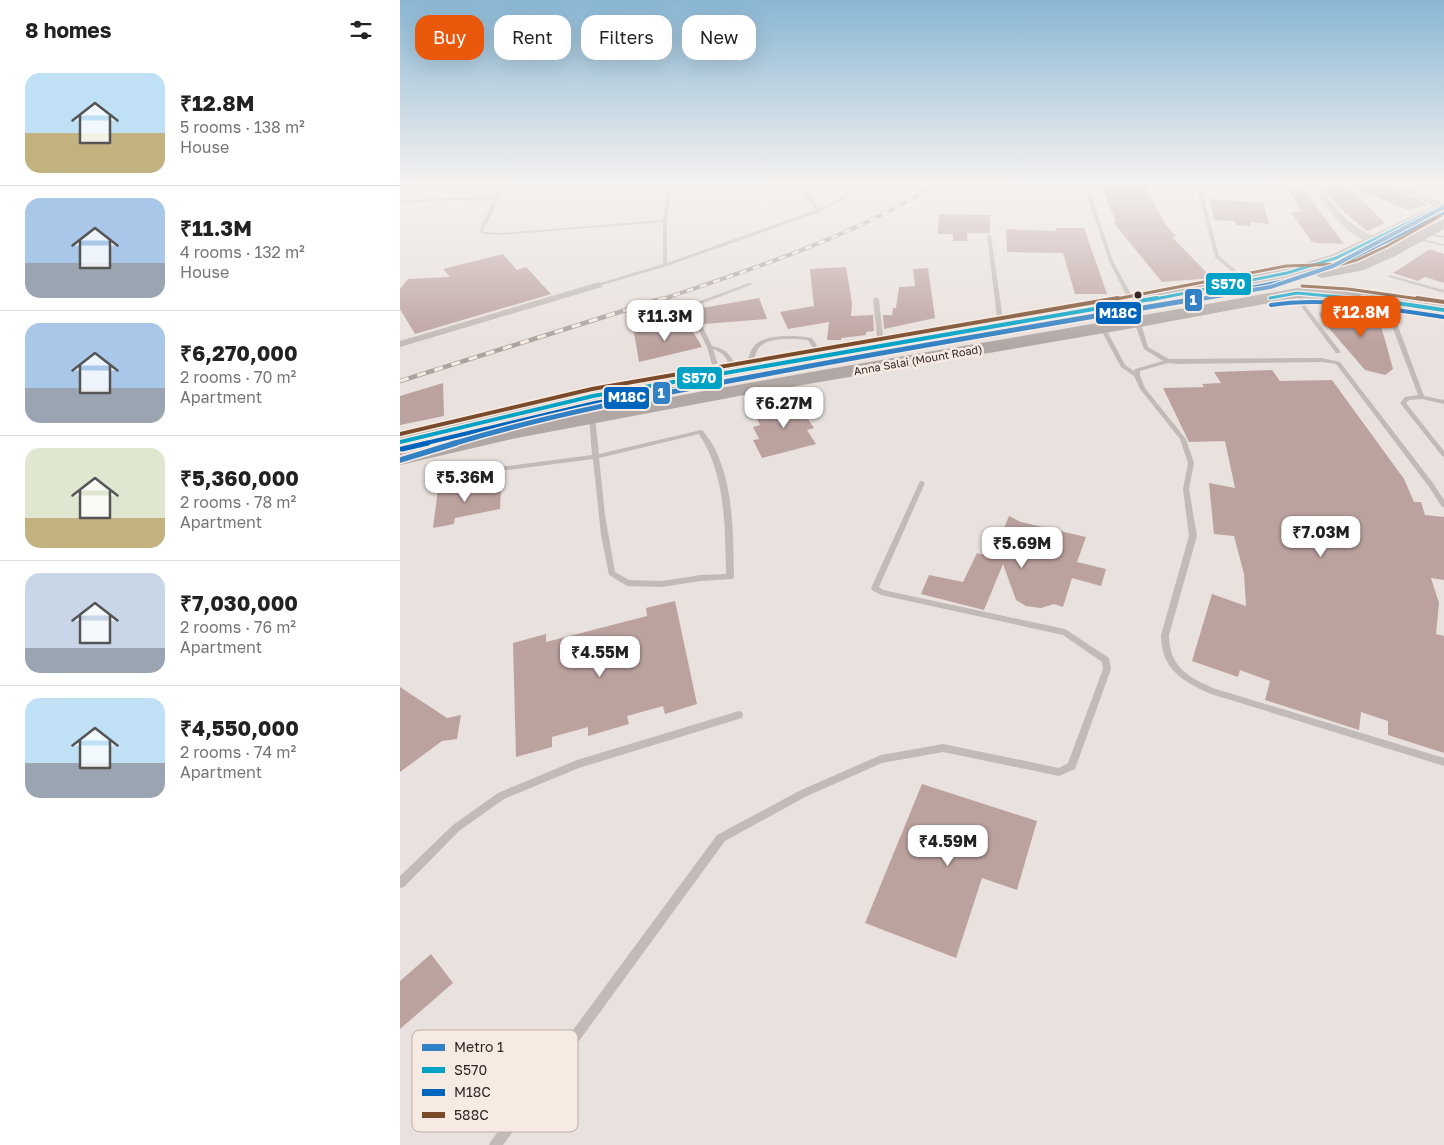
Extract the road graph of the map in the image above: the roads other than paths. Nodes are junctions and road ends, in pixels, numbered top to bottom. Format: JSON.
{"nodes":[{"id":1,"x":665,"y":237,"type":"edge"},
{"id":2,"x":744,"y":237,"type":"edge"},
{"id":3,"x":989,"y":237,"type":"edge"},
{"id":4,"x":1103,"y":237,"type":"edge"},
{"id":5,"x":1212,"y":237,"type":"edge"},
{"id":6,"x":1368,"y":237,"type":"edge"},
{"id":7,"x":1380,"y":237,"type":"edge"},
{"id":8,"x":1417,"y":237,"type":"edge"},
{"id":9,"x":1424,"y":237,"type":"edge"},
{"id":10,"x":1375,"y":240,"type":"junction"},
{"id":11,"x":1444,"y":245,"type":"edge"},
{"id":12,"x":665,"y":265,"type":"junction"},
{"id":13,"x":1359,"y":267,"type":"junction"},
{"id":14,"x":1287,"y":273,"type":"junction"},
{"id":15,"x":1320,"y":273,"type":"junction"},
{"id":16,"x":1391,"y":276,"type":"dead end"},
{"id":17,"x":1239,"y":282,"type":"junction"},
{"id":18,"x":751,"y":284,"type":"dead end"},
{"id":19,"x":599,"y":285,"type":"joint"},
{"id":20,"x":1444,"y":292,"type":"edge"},
{"id":21,"x":1297,"y":293,"type":"junction"},
{"id":22,"x":876,"y":299,"type":"dead end"},
{"id":23,"x":1386,"y":302,"type":"junction"},
{"id":24,"x":1133,"y":303,"type":"junction"},
{"id":25,"x":690,"y":306,"type":"junction"},
{"id":26,"x":1408,"y":306,"type":"junction"},
{"id":27,"x":676,"y":309,"type":"dead end"},
{"id":28,"x":1444,"y":310,"type":"edge"},
{"id":29,"x":1145,"y":321,"type":"junction"},
{"id":30,"x":1001,"y":326,"type":"junction"},
{"id":31,"x":1103,"y":328,"type":"junction"},
{"id":32,"x":400,"y":344,"type":"edge"},
{"id":33,"x":881,"y":346,"type":"junction"},
{"id":34,"x":710,"y":347,"type":"junction"},
{"id":35,"x":1338,"y":352,"type":"dead end"},
{"id":36,"x":822,"y":357,"type":"junction"},
{"id":37,"x":1168,"y":361,"type":"junction"},
{"id":38,"x":735,"y":372,"type":"junction"},
{"id":39,"x":1137,"y":375,"type":"junction"},
{"id":40,"x":1422,"y":397,"type":"junction"},
{"id":41,"x":1444,"y":402,"type":"edge"},
{"id":42,"x":592,"y":418,"type":"junction"},
{"id":43,"x":400,"y":442,"type":"edge"},
{"id":44,"x":1444,"y":455,"type":"edge"},
{"id":45,"x":596,"y":457,"type":"junction"},
{"id":46,"x":400,"y":459,"type":"edge"},
{"id":47,"x":453,"y":475,"type":"dead end"},
{"id":48,"x":922,"y":484,"type":"dead end"},
{"id":49,"x":1444,"y":505,"type":"edge"},
{"id":50,"x":739,"y":715,"type":"dead end"},
{"id":51,"x":1444,"y":762,"type":"edge"},
{"id":52,"x":400,"y":883,"type":"edge"},
{"id":53,"x":578,"y":1032,"type":"edge"},
{"id":54,"x":505,"y":1132,"type":"edge"},
{"id":55,"x":495,"y":1145,"type":"edge"}],
"edges":[{"from":1,"to":12,"type":"lane"},
{"from":2,"to":12,"type":"lane"},
{"from":3,"to":30,"type":"lane"},
{"from":4,"to":24,"type":"lane"},
{"from":5,"to":17,"type":"lane"},
{"from":6,"to":10,"type":"street"},
{"from":7,"to":10,"type":"main road","name":"Anna Salai (Mount Road)"},
{"from":8,"to":13,"type":"main road"},
{"from":9,"to":11,"type":"lane"},
{"from":10,"to":14,"type":"main road","name":"Anna Salai (Mount Road)"},
{"from":12,"to":19,"type":"lane"},
{"from":13,"to":15,"type":"main road"},
{"from":13,"to":26,"type":"main road"},
{"from":14,"to":15,"type":"main road"},
{"from":14,"to":17,"type":"main road","name":"Anna Salai (Mount Road)"},
{"from":15,"to":21,"type":"main road"},
{"from":16,"to":20,"type":"lane"},
{"from":17,"to":24,"type":"main road","name":"Anna Salai (Mount Road)"},
{"from":18,"to":25,"type":"lane"},
{"from":19,"to":32,"type":"street"},
{"from":21,"to":23,"type":"main road","name":"Anna Salai (Mount Road)"},
{"from":21,"to":29,"type":"main road","name":"Anna Salai (Mount Road)"},
{"from":21,"to":35,"type":"lane"},
{"from":22,"to":33,"type":"lane"},
{"from":23,"to":26,"type":"main road","name":"Anna Salai (Mount Road)"},
{"from":23,"to":40,"type":"lane"},
{"from":24,"to":30,"type":"main road","name":"Anna Salai (Mount Road)"},
{"from":25,"to":27,"type":"lane"},
{"from":25,"to":34,"type":"lane"},
{"from":26,"to":28,"type":"main road"},
{"from":29,"to":31,"type":"main road","name":"Anna Salai (Mount Road)"},
{"from":29,"to":37,"type":"lane"},
{"from":30,"to":33,"type":"main road","name":"Anna Salai (Mount Road)"},
{"from":31,"to":39,"type":"lane"},
{"from":31,"to":42,"type":"main road","name":"Anna Salai (Mount Road)"},
{"from":33,"to":36,"type":"main road","name":"Anna Salai (Mount Road)"},
{"from":34,"to":38,"type":"lane"},
{"from":34,"to":38,"type":"lane"},
{"from":36,"to":38,"type":"main road","name":"Anna Salai (Mount Road)"},
{"from":36,"to":38,"type":"lane"},
{"from":37,"to":39,"type":"lane"},
{"from":37,"to":49,"type":"lane"},
{"from":38,"to":43,"type":"main road","name":"Anna Salai (Mount Road)"},
{"from":39,"to":51,"type":"lane"},
{"from":40,"to":41,"type":"lane"},
{"from":40,"to":44,"type":"lane"},
{"from":42,"to":45,"type":"lane"},
{"from":42,"to":46,"type":"main road","name":"Anna Salai (Mount Road)"},
{"from":45,"to":45,"type":"lane"},
{"from":45,"to":47,"type":"lane"},
{"from":48,"to":53,"type":"lane"},
{"from":50,"to":52,"type":"lane"},
{"from":54,"to":55,"type":"lane"}]}
